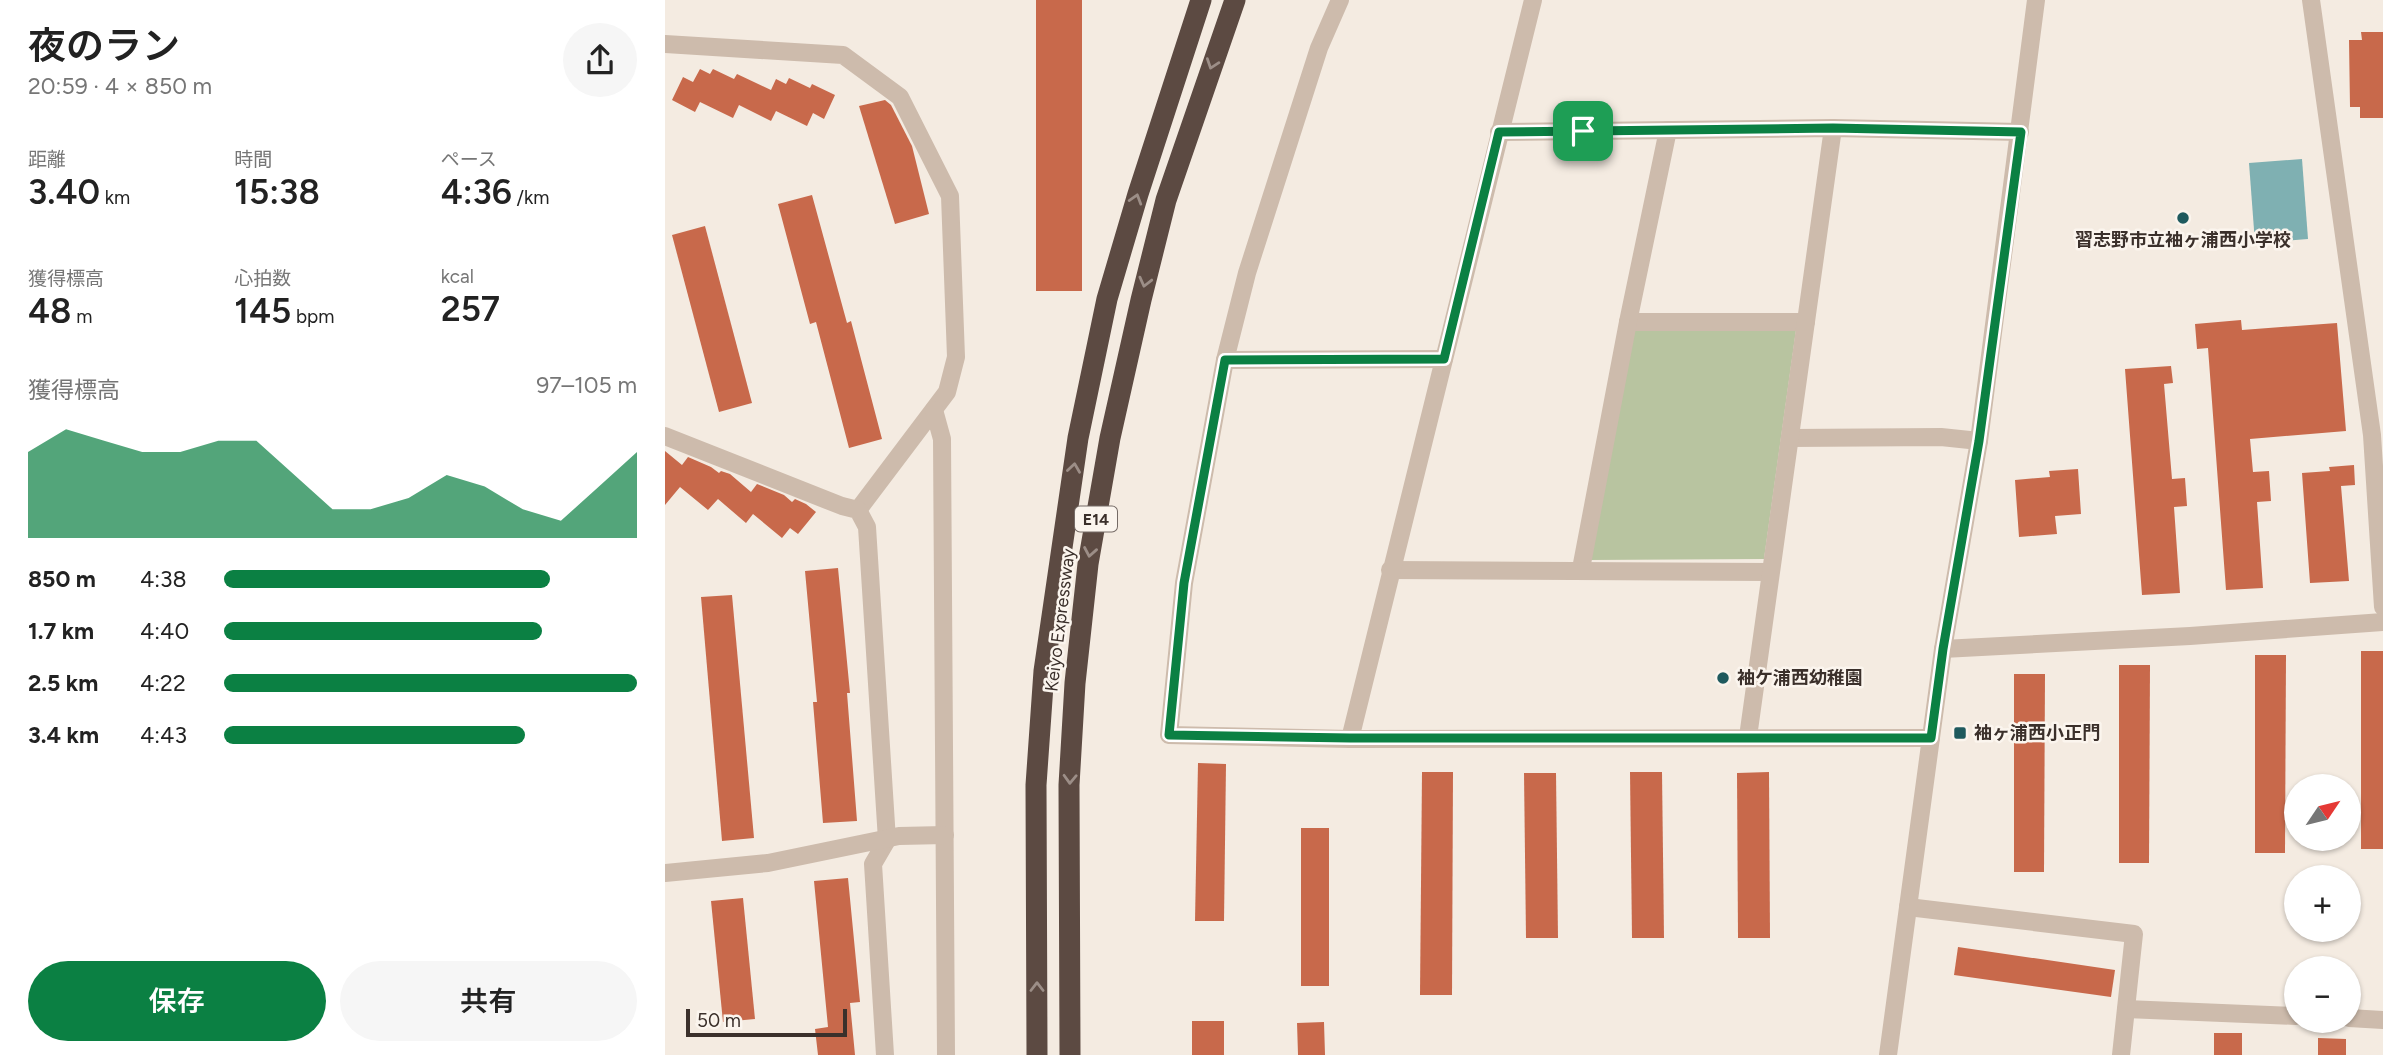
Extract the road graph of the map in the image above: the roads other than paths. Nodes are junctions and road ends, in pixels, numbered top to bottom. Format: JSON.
{"nodes":[{"id":1,"x":1201,"y":0,"type":"edge"},
{"id":2,"x":1235,"y":0,"type":"edge"},
{"id":3,"x":1340,"y":0,"type":"edge"},
{"id":4,"x":1533,"y":0,"type":"edge"},
{"id":5,"x":2036,"y":0,"type":"edge"},
{"id":6,"x":2311,"y":0,"type":"edge"},
{"id":7,"x":665,"y":44,"type":"edge"},
{"id":8,"x":1833,"y":128,"type":"junction"},
{"id":9,"x":1668,"y":130,"type":"junction"},
{"id":10,"x":1499,"y":132,"type":"junction"},
{"id":11,"x":2021,"y":132,"type":"junction"},
{"id":12,"x":1628,"y":322,"type":"junction"},
{"id":13,"x":1805,"y":322,"type":"junction"},
{"id":14,"x":1444,"y":359,"type":"junction"},
{"id":15,"x":1225,"y":360,"type":"junction"},
{"id":16,"x":934,"y":410,"type":"junction"},
{"id":17,"x":2378,"y":433,"type":"edge"},
{"id":18,"x":665,"y":436,"type":"edge"},
{"id":19,"x":1790,"y":438,"type":"junction"},
{"id":20,"x":1979,"y":441,"type":"junction"},
{"id":21,"x":858,"y":510,"type":"junction"},
{"id":22,"x":1581,"y":569,"type":"junction"},
{"id":23,"x":1390,"y":570,"type":"junction"},
{"id":24,"x":1770,"y":572,"type":"junction"},
{"id":25,"x":2383,"y":607,"type":"edge"},
{"id":26,"x":2383,"y":622,"type":"edge"},
{"id":27,"x":1943,"y":649,"type":"junction"},
{"id":28,"x":1748,"y":737,"type":"junction"},
{"id":29,"x":1350,"y":738,"type":"junction"},
{"id":30,"x":1931,"y":738,"type":"junction"},
{"id":31,"x":944,"y":835,"type":"junction"},
{"id":32,"x":887,"y":840,"type":"junction"},
{"id":33,"x":665,"y":873,"type":"edge"},
{"id":34,"x":1908,"y":907,"type":"junction"},
{"id":35,"x":2126,"y":1009,"type":"junction"},
{"id":36,"x":2284,"y":1016,"type":"edge"},
{"id":37,"x":2361,"y":1019,"type":"edge"},
{"id":38,"x":2383,"y":1020,"type":"edge"},
{"id":39,"x":885,"y":1055,"type":"edge"},
{"id":40,"x":946,"y":1055,"type":"edge"},
{"id":41,"x":1037,"y":1055,"type":"edge"},
{"id":42,"x":1070,"y":1055,"type":"edge"},
{"id":43,"x":1888,"y":1055,"type":"edge"},
{"id":44,"x":2121,"y":1055,"type":"edge"}],
"edges":[{"from":41,"to":1,"type":"highway","name":"Keiyo Expressway","number":"E14","one_way":true},
{"from":2,"to":42,"type":"highway","name":"Keiyo Expressway","number":"E14","one_way":true},
{"from":3,"to":15,"type":"street"},
{"from":4,"to":10,"type":"street"},
{"from":5,"to":11,"type":"street"},
{"from":6,"to":17,"type":"street"},
{"from":7,"to":16,"type":"street"},
{"from":8,"to":9,"type":"street"},
{"from":8,"to":11,"type":"street"},
{"from":8,"to":13,"type":"street"},
{"from":9,"to":10,"type":"street"},
{"from":9,"to":12,"type":"street"},
{"from":10,"to":14,"type":"street"},
{"from":11,"to":20,"type":"street"},
{"from":12,"to":13,"type":"street"},
{"from":12,"to":22,"type":"street"},
{"from":13,"to":19,"type":"street"},
{"from":14,"to":15,"type":"street"},
{"from":14,"to":23,"type":"street"},
{"from":15,"to":29,"type":"street"},
{"from":16,"to":21,"type":"street"},
{"from":16,"to":31,"type":"street"},
{"from":17,"to":25,"type":"street"},
{"from":18,"to":21,"type":"street"},
{"from":19,"to":20,"type":"street"},
{"from":19,"to":24,"type":"street"},
{"from":20,"to":27,"type":"street"},
{"from":21,"to":32,"type":"street"},
{"from":22,"to":23,"type":"street"},
{"from":22,"to":24,"type":"street"},
{"from":23,"to":29,"type":"street"},
{"from":24,"to":28,"type":"street"},
{"from":26,"to":27,"type":"street"},
{"from":27,"to":30,"type":"street"},
{"from":28,"to":29,"type":"street"},
{"from":28,"to":30,"type":"street"},
{"from":30,"to":34,"type":"street"},
{"from":31,"to":32,"type":"street"},
{"from":31,"to":40,"type":"street"},
{"from":32,"to":33,"type":"street"},
{"from":32,"to":39,"type":"street"},
{"from":34,"to":35,"type":"street"},
{"from":34,"to":43,"type":"street"},
{"from":35,"to":36,"type":"street"},
{"from":35,"to":44,"type":"street"},
{"from":37,"to":38,"type":"street"}]}
